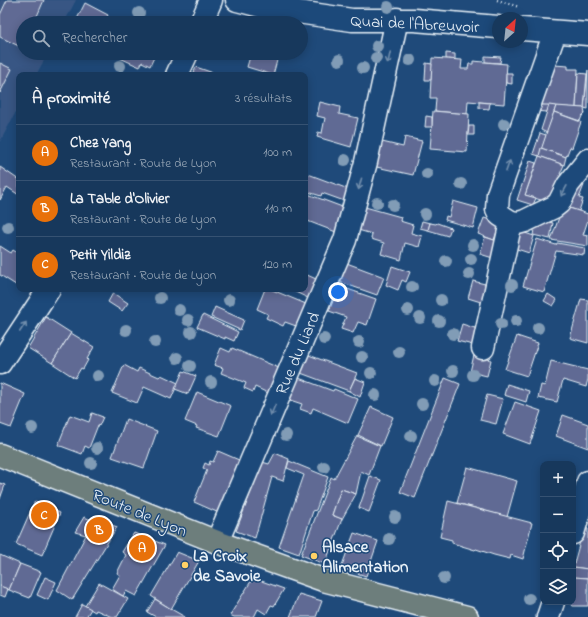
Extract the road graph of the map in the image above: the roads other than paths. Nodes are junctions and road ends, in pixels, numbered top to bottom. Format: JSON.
{"nodes":[{"id":1,"x":212,"y":0,"type":"edge"},
{"id":2,"x":237,"y":0,"type":"edge"},
{"id":3,"x":204,"y":16,"type":"edge"},
{"id":4,"x":397,"y":20,"type":"junction"},
{"id":5,"x":492,"y":27,"type":"edge"},
{"id":6,"x":528,"y":30,"type":"edge"},
{"id":7,"x":555,"y":32,"type":"junction"},
{"id":8,"x":588,"y":34,"type":"edge"},
{"id":9,"x":184,"y":60,"type":"edge"},
{"id":10,"x":178,"y":72,"type":"edge"},
{"id":11,"x":588,"y":160,"type":"edge"},
{"id":12,"x":511,"y":222,"type":"junction"},
{"id":13,"x":47,"y":292,"type":"edge"},
{"id":14,"x":483,"y":348,"type":"dead end"},
{"id":15,"x":1,"y":361,"type":"edge"},
{"id":16,"x":0,"y":455,"type":"edge"},
{"id":17,"x":588,"y":482,"type":"edge"},
{"id":18,"x":576,"y":523,"type":"edge"},
{"id":19,"x":217,"y":542,"type":"junction"},
{"id":20,"x":552,"y":605,"type":"edge"},
{"id":21,"x":466,"y":617,"type":"edge"},
{"id":22,"x":548,"y":617,"type":"edge"}],
"edges":[{"from":1,"to":3,"type":"street"},
{"from":2,"to":4,"type":"street","name":"Quai de l'Abreuvoir"},
{"from":4,"to":5,"type":"street","name":"Quai de l'Abreuvoir"},
{"from":4,"to":19,"type":"street","name":"Rue du Liard","one_way":true},
{"from":6,"to":7,"type":"street"},
{"from":7,"to":8,"type":"street"},
{"from":12,"to":7,"type":"street","one_way":true},
{"from":9,"to":10,"type":"street"},
{"from":11,"to":12,"type":"street","one_way":true},
{"from":12,"to":14,"type":"street"},
{"from":15,"to":13,"type":"street","one_way":true},
{"from":16,"to":19,"type":"main road","name":"Route de Lyon"},
{"from":17,"to":18,"type":"street"},
{"from":19,"to":21,"type":"main road","name":"Route de Lyon"},
{"from":20,"to":22,"type":"street"}]}
